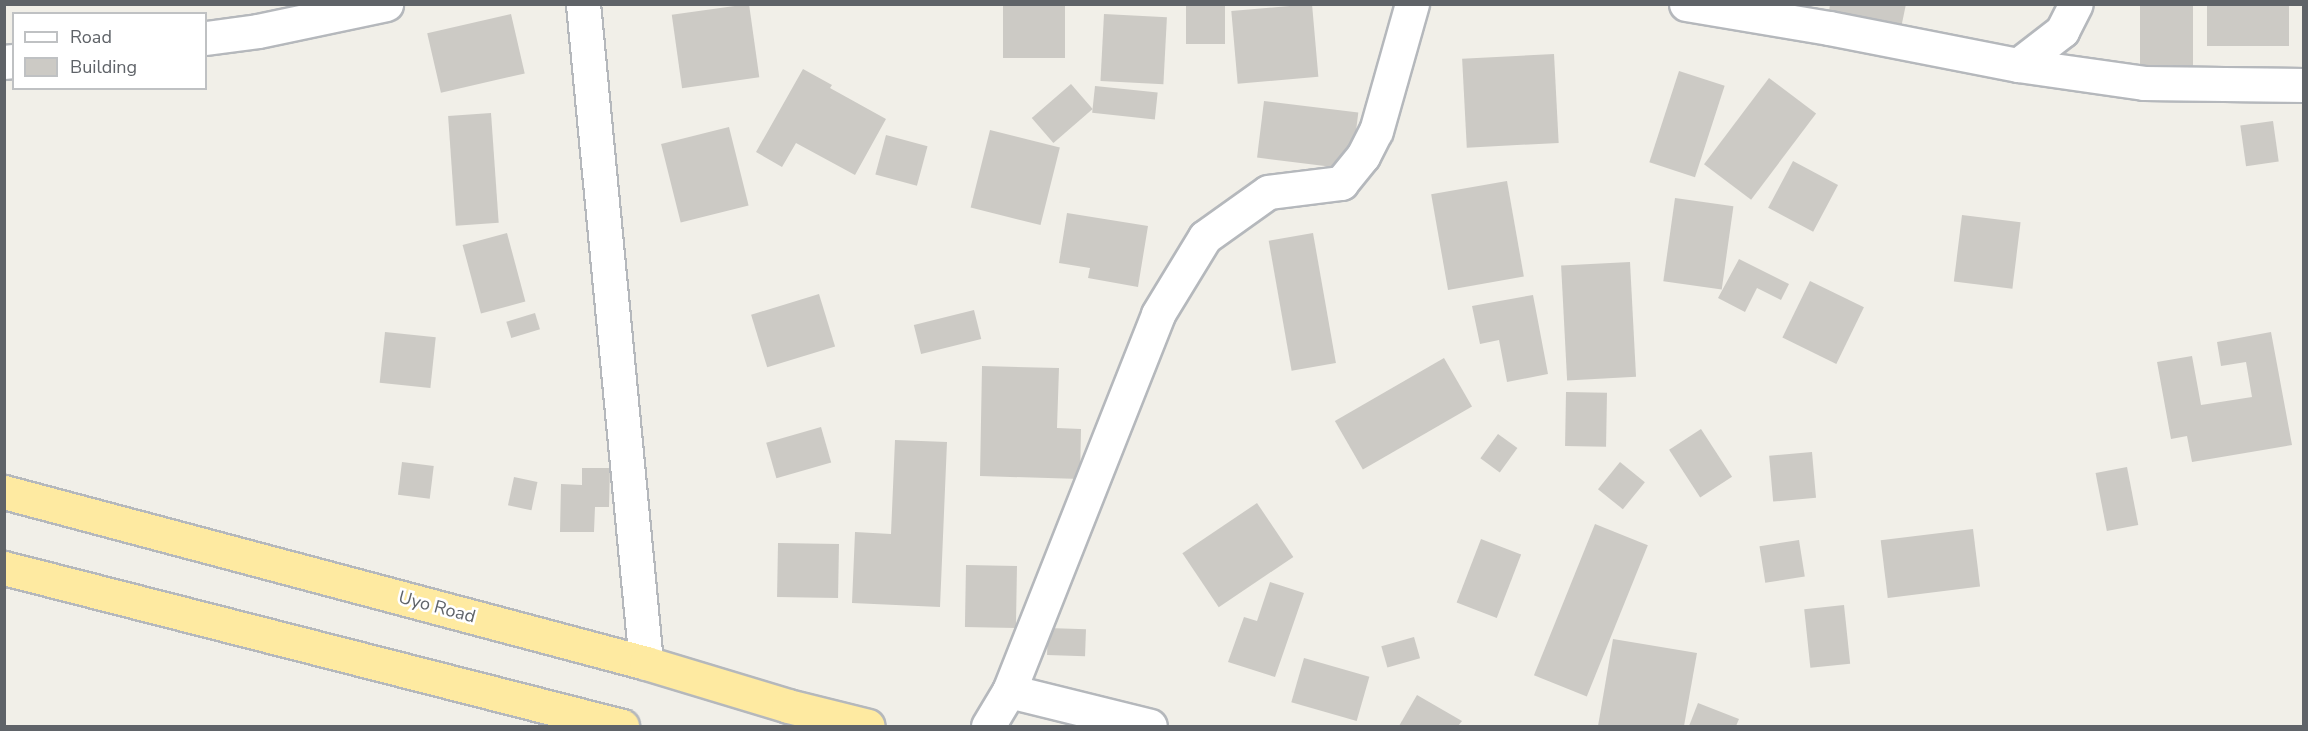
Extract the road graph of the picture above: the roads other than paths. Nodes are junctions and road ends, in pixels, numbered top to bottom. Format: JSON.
{"nodes":[{"id":1,"x":386,"y":4,"type":"edge"},
{"id":2,"x":583,"y":4,"type":"edge"},
{"id":3,"x":1412,"y":4,"type":"edge"},
{"id":4,"x":1686,"y":4,"type":"edge"},
{"id":5,"x":2076,"y":4,"type":"edge"},
{"id":6,"x":207,"y":38,"type":"edge"},
{"id":7,"x":2018,"y":65,"type":"junction"},
{"id":8,"x":2304,"y":85,"type":"edge"},
{"id":9,"x":4,"y":492,"type":"edge"},
{"id":10,"x":4,"y":568,"type":"edge"},
{"id":11,"x":646,"y":663,"type":"junction"},
{"id":12,"x":1008,"y":691,"type":"junction"},
{"id":13,"x":622,"y":726,"type":"edge"},
{"id":14,"x":868,"y":726,"type":"edge"},
{"id":15,"x":988,"y":726,"type":"edge"},
{"id":16,"x":1150,"y":726,"type":"edge"}],
"edges":[{"from":1,"to":6,"type":"street"},
{"from":2,"to":11,"type":"street"},
{"from":3,"to":12,"type":"street"},
{"from":4,"to":7,"type":"street"},
{"from":5,"to":7,"type":"street"},
{"from":7,"to":8,"type":"street"},
{"from":9,"to":11,"type":"highway","name":"Uyo Road"},
{"from":10,"to":13,"type":"highway"},
{"from":11,"to":14,"type":"highway","name":"Uyo Road"},
{"from":12,"to":15,"type":"street"},
{"from":12,"to":16,"type":"street"}]}
